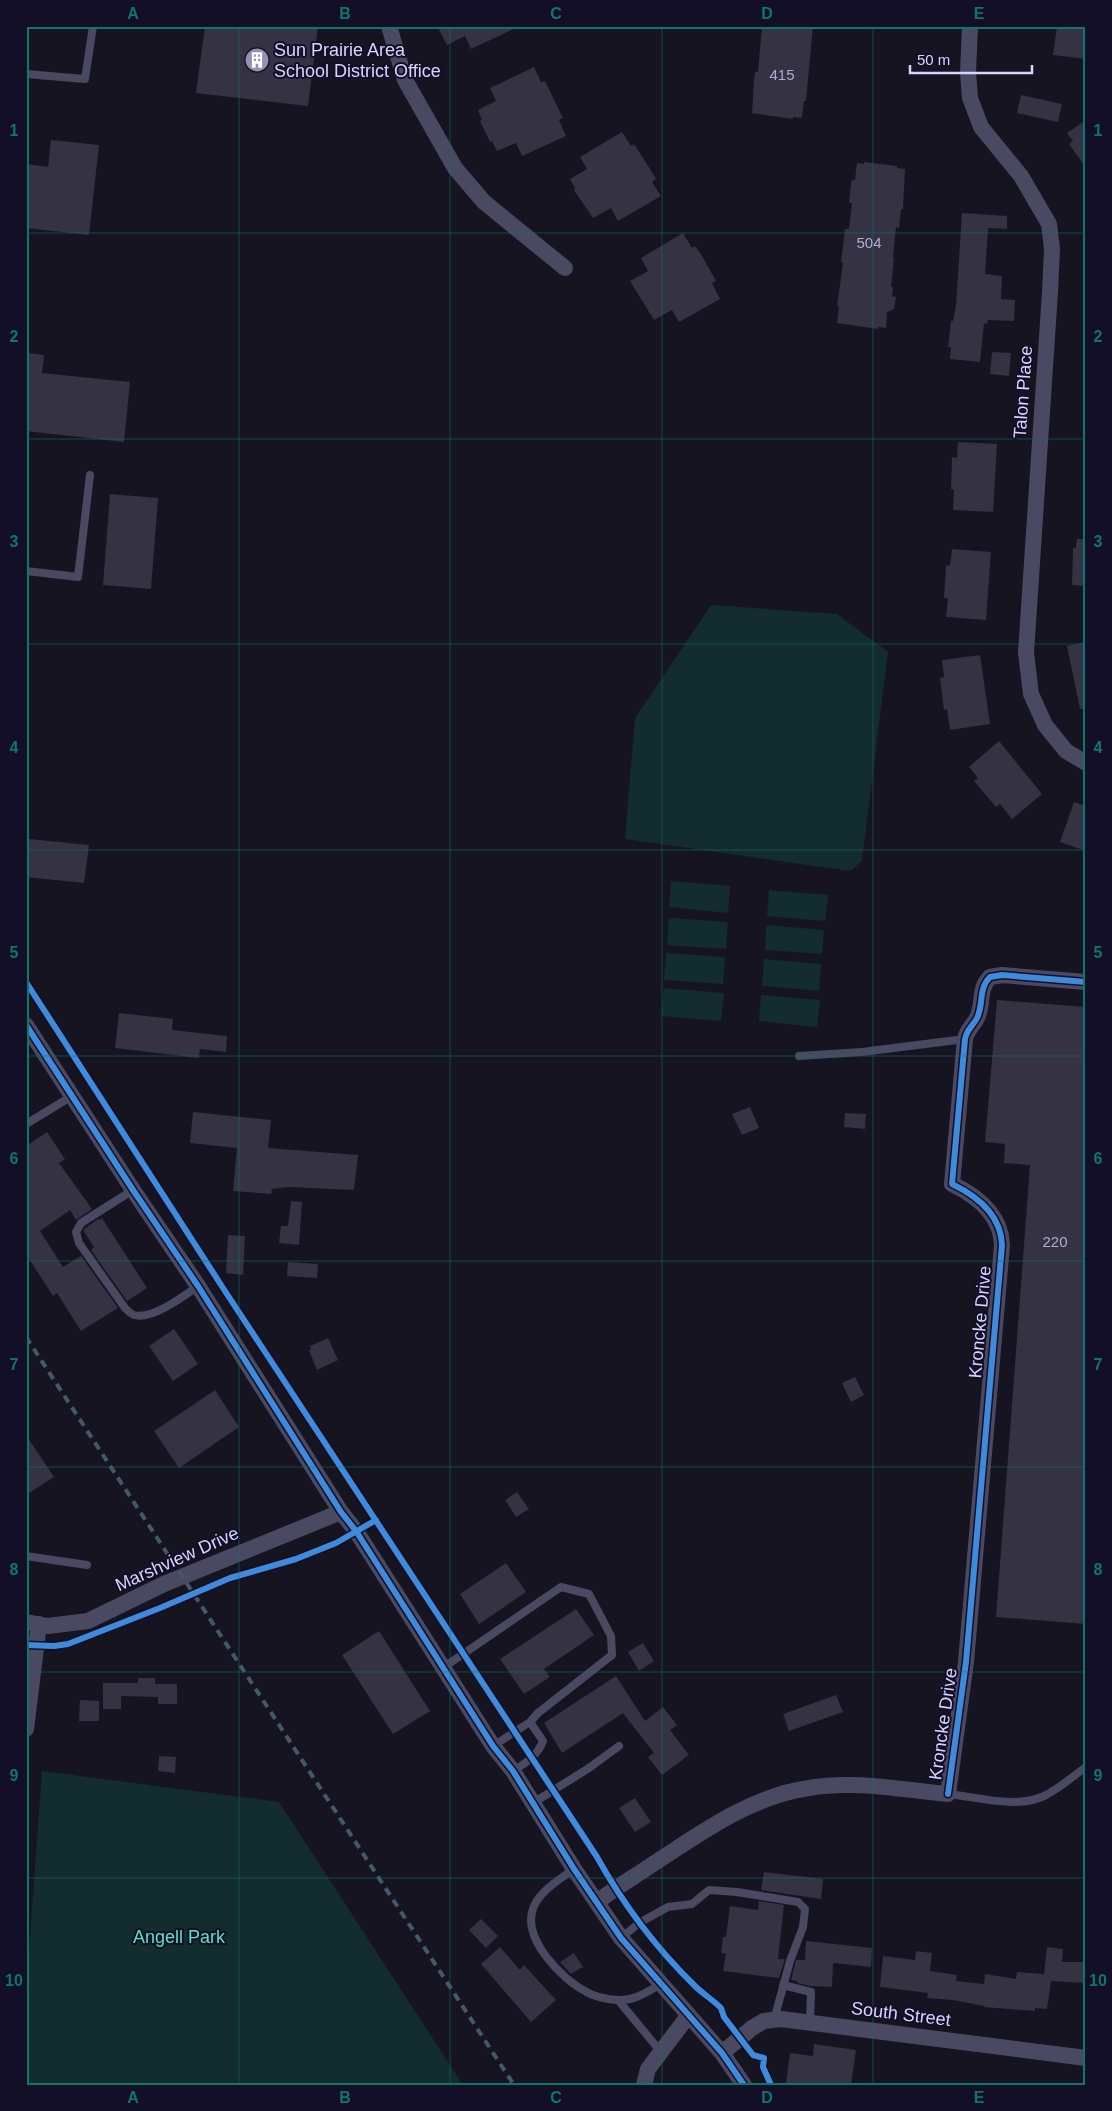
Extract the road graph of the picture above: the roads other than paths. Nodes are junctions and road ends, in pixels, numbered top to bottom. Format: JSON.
{"nodes":[{"id":1,"x":93,"y":26,"type":"edge"},
{"id":2,"x":389,"y":26,"type":"edge"},
{"id":3,"x":970,"y":26,"type":"edge"},
{"id":4,"x":26,"y":74,"type":"edge"},
{"id":5,"x":566,"y":268,"type":"dead end"},
{"id":6,"x":90,"y":475,"type":"dead end"},
{"id":7,"x":26,"y":571,"type":"edge"},
{"id":8,"x":1086,"y":763,"type":"edge"},
{"id":9,"x":1086,"y":982,"type":"edge"},
{"id":10,"x":28,"y":1031,"type":"edge"},
{"id":11,"x":965,"y":1039,"type":"junction"},
{"id":12,"x":799,"y":1056,"type":"dead end"},
{"id":13,"x":72,"y":1096,"type":"junction"},
{"id":14,"x":26,"y":1124,"type":"edge"},
{"id":15,"x":133,"y":1190,"type":"junction"},
{"id":16,"x":198,"y":1286,"type":"junction"},
{"id":17,"x":341,"y":1512,"type":"junction"},
{"id":18,"x":26,"y":1556,"type":"edge"},
{"id":19,"x":88,"y":1565,"type":"dead end"},
{"id":20,"x":33,"y":1623,"type":"edge"},
{"id":21,"x":444,"y":1667,"type":"junction"},
{"id":22,"x":530,"y":1722,"type":"junction"},
{"id":23,"x":26,"y":1729,"type":"edge"},
{"id":24,"x":494,"y":1746,"type":"junction"},
{"id":25,"x":619,"y":1746,"type":"dead end"},
{"id":26,"x":1086,"y":1766,"type":"edge"},
{"id":27,"x":513,"y":1771,"type":"junction"},
{"id":28,"x":948,"y":1794,"type":"junction"},
{"id":29,"x":533,"y":1803,"type":"junction"},
{"id":30,"x":574,"y":1869,"type":"junction"},
{"id":31,"x":597,"y":1902,"type":"junction"},
{"id":32,"x":622,"y":1938,"type":"junction"},
{"id":33,"x":660,"y":1984,"type":"junction"},
{"id":34,"x":783,"y":1985,"type":"junction"},
{"id":35,"x":618,"y":2000,"type":"junction"},
{"id":36,"x":688,"y":2016,"type":"junction"},
{"id":37,"x":774,"y":2020,"type":"junction"},
{"id":38,"x":810,"y":2022,"type":"junction"},
{"id":39,"x":661,"y":2052,"type":"junction"},
{"id":40,"x":722,"y":2053,"type":"junction"},
{"id":41,"x":1086,"y":2058,"type":"edge"},
{"id":42,"x":644,"y":2085,"type":"edge"},
{"id":43,"x":744,"y":2085,"type":"edge"}],
"edges":[{"from":1,"to":4,"type":"lane"},
{"from":2,"to":5,"type":"street"},
{"from":3,"to":8,"type":"street","name":"Talon Place"},
{"from":6,"to":7,"type":"lane"},
{"from":9,"to":11,"type":"street","name":"Kroncke Drive"},
{"from":10,"to":13,"type":"street"},
{"from":11,"to":12,"type":"lane"},
{"from":11,"to":28,"type":"street","name":"Kroncke Drive"},
{"from":13,"to":14,"type":"lane"},
{"from":13,"to":15,"type":"street"},
{"from":15,"to":16,"type":"street"},
{"from":15,"to":16,"type":"lane"},
{"from":16,"to":17,"type":"street"},
{"from":17,"to":20,"type":"street","name":"Marshview Drive"},
{"from":17,"to":21,"type":"street"},
{"from":18,"to":19,"type":"lane"},
{"from":20,"to":23,"type":"street"},
{"from":21,"to":22,"type":"lane"},
{"from":21,"to":24,"type":"street"},
{"from":22,"to":24,"type":"lane"},
{"from":22,"to":27,"type":"lane"},
{"from":24,"to":27,"type":"street"},
{"from":25,"to":29,"type":"lane"},
{"from":26,"to":28,"type":"lane"},
{"from":27,"to":29,"type":"street"},
{"from":28,"to":31,"type":"street","name":"Kroncke Drive"},
{"from":29,"to":30,"type":"street"},
{"from":30,"to":31,"type":"street"},
{"from":30,"to":35,"type":"lane"},
{"from":31,"to":32,"type":"street"},
{"from":32,"to":33,"type":"street"},
{"from":32,"to":34,"type":"lane"},
{"from":33,"to":35,"type":"lane"},
{"from":33,"to":36,"type":"street"},
{"from":34,"to":37,"type":"lane"},
{"from":34,"to":38,"type":"lane"},
{"from":35,"to":39,"type":"lane"},
{"from":36,"to":39,"type":"street"},
{"from":36,"to":40,"type":"street"},
{"from":37,"to":38,"type":"street","name":"South Street"},
{"from":37,"to":40,"type":"street","name":"South Street"},
{"from":38,"to":41,"type":"street","name":"South Street"},
{"from":39,"to":42,"type":"street"},
{"from":40,"to":43,"type":"street"}]}
